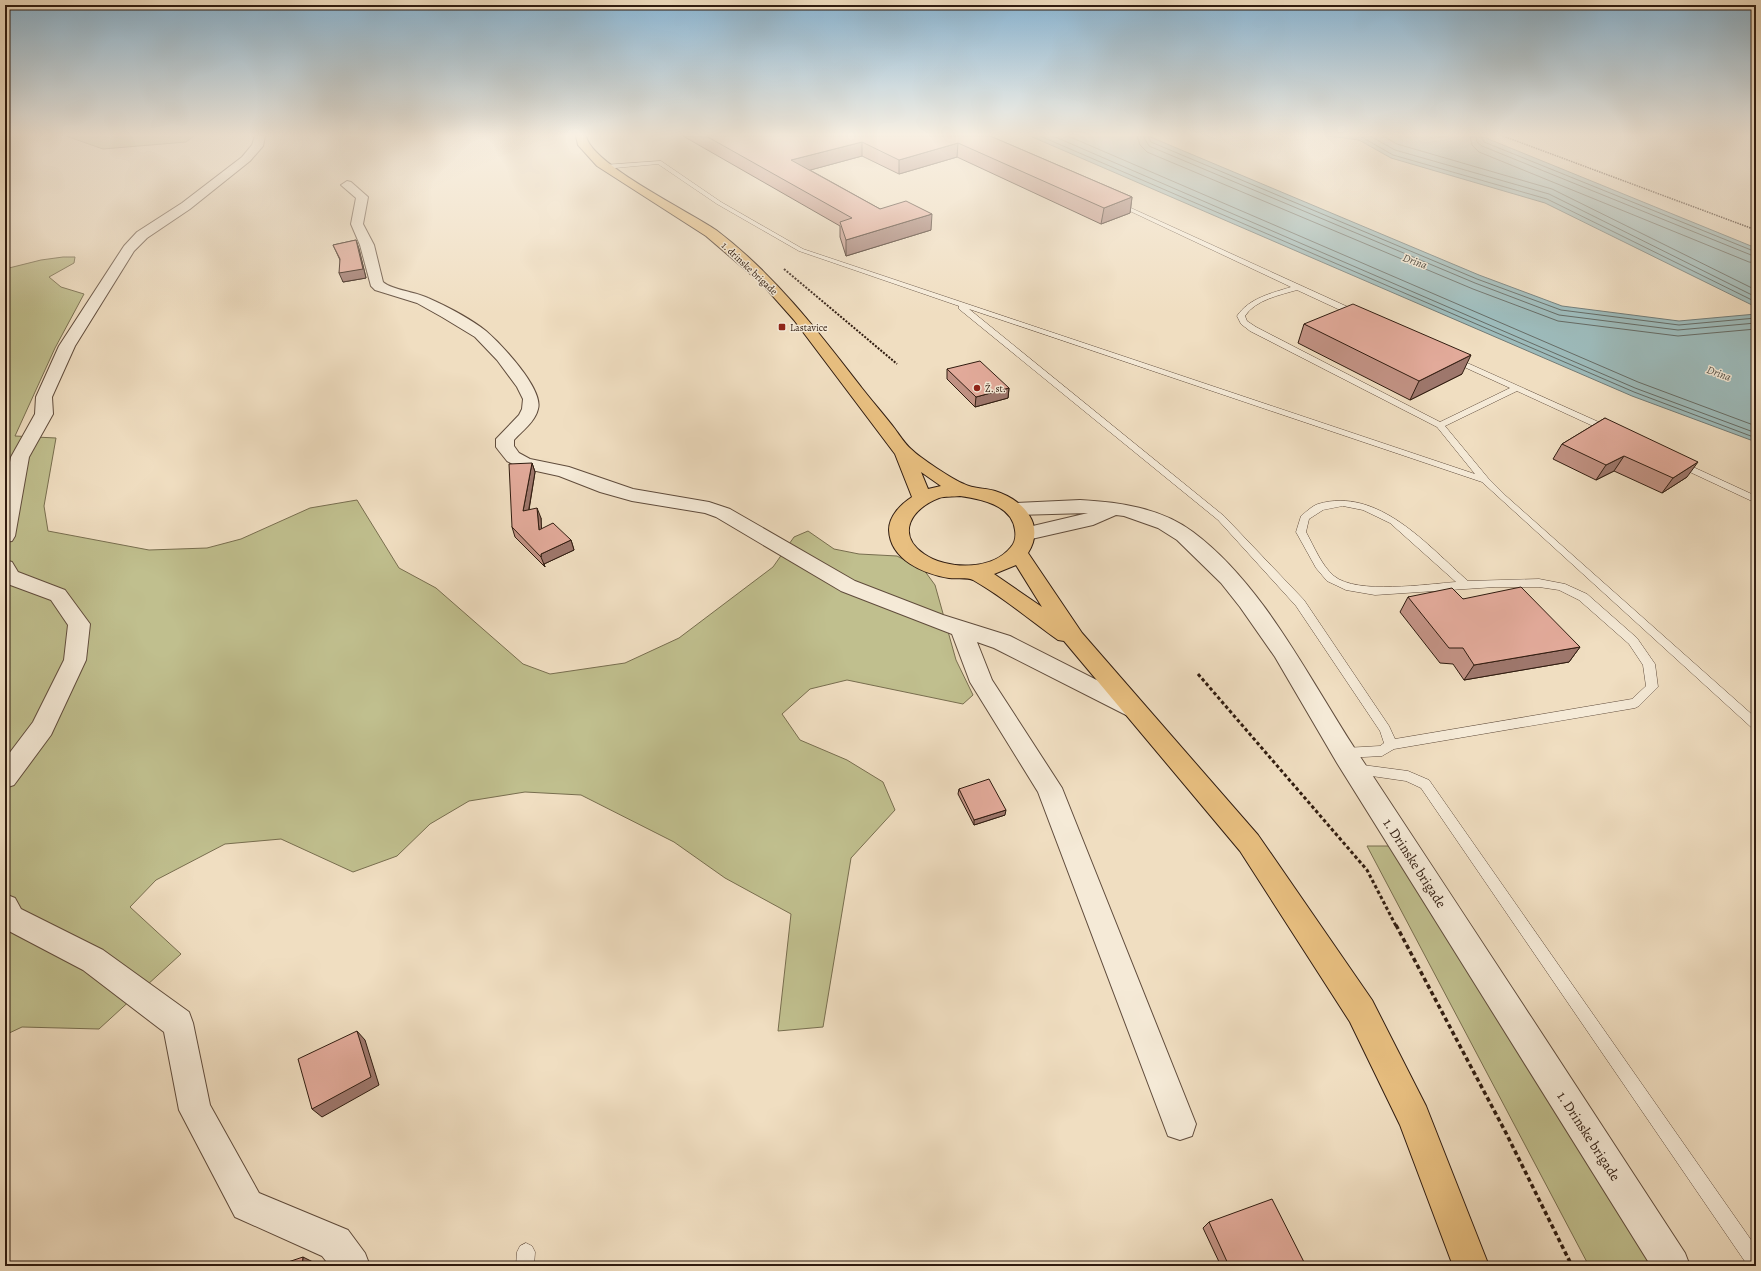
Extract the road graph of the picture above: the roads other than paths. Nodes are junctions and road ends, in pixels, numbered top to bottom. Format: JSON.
{"nodes":[{"id":1,"x":200,"y":195,"type":"edge"},
{"id":2,"x":360,"y":195,"type":"edge"},
{"id":3,"x":650,"y":195,"type":"edge"},
{"id":4,"x":708,"y":195,"type":"edge"},
{"id":5,"x":1111,"y":200,"type":"edge"},
{"id":6,"x":1298,"y":287,"type":"junction"},
{"id":7,"x":956,"y":302,"type":"junction"},
{"id":8,"x":1361,"y":316,"type":"edge"},
{"id":9,"x":1445,"y":355,"type":"edge"},
{"id":10,"x":1516,"y":388,"type":"junction"},
{"id":11,"x":1440,"y":425,"type":"junction"},
{"id":12,"x":1615,"y":433,"type":"edge"},
{"id":13,"x":904,"y":453,"type":"junction"},
{"id":14,"x":1671,"y":459,"type":"edge"},
{"id":15,"x":1485,"y":480,"type":"junction"},
{"id":16,"x":960,"y":490,"type":"junction"},
{"id":17,"x":922,"y":498,"type":"junction"},
{"id":18,"x":1756,"y":500,"type":"edge"},
{"id":19,"x":1014,"y":509,"type":"junction"},
{"id":20,"x":1114,"y":509,"type":"junction"},
{"id":21,"x":1027,"y":534,"type":"junction"},
{"id":22,"x":5,"y":536,"type":"edge"},
{"id":23,"x":1018,"y":553,"type":"junction"},
{"id":24,"x":976,"y":572,"type":"junction"},
{"id":25,"x":7,"y":574,"type":"edge"},
{"id":26,"x":1467,"y":586,"type":"junction"},
{"id":27,"x":961,"y":629,"type":"junction"},
{"id":28,"x":1074,"y":639,"type":"junction"},
{"id":29,"x":1134,"y":709,"type":"junction"},
{"id":30,"x":1756,"y":725,"type":"edge"},
{"id":31,"x":1391,"y":745,"type":"junction"},
{"id":32,"x":1350,"y":761,"type":"junction"},
{"id":33,"x":5,"y":778,"type":"edge"},
{"id":34,"x":5,"y":907,"type":"edge"},
{"id":35,"x":1180,"y":1124,"type":"dead end"},
{"id":36,"x":340,"y":1258,"type":"edge"},
{"id":37,"x":1756,"y":1262,"type":"edge"},
{"id":38,"x":1471,"y":1266,"type":"edge"},
{"id":39,"x":1672,"y":1266,"type":"edge"}],
"edges":[{"from":1,"to":22,"type":"street"},
{"from":2,"to":27,"type":"street"},
{"from":3,"to":13,"type":"main road","name":"1. drinske brigade"},
{"from":4,"to":7,"type":"lane"},
{"from":5,"to":6,"type":"lane"},
{"from":6,"to":8,"type":"lane"},
{"from":6,"to":11,"type":"lane"},
{"from":7,"to":15,"type":"lane"},
{"from":7,"to":31,"type":"lane"},
{"from":9,"to":10,"type":"lane"},
{"from":10,"to":11,"type":"lane"},
{"from":10,"to":12,"type":"lane"},
{"from":11,"to":15,"type":"lane"},
{"from":13,"to":16,"type":"main road"},
{"from":13,"to":17,"type":"main road"},
{"from":14,"to":18,"type":"lane"},
{"from":15,"to":30,"type":"lane"},
{"from":16,"to":17,"type":"main road"},
{"from":16,"to":19,"type":"main road"},
{"from":17,"to":24,"type":"main road"},
{"from":19,"to":20,"type":"street","name":"1. Drinske brigade"},
{"from":19,"to":21,"type":"main road"},
{"from":20,"to":21,"type":"street"},
{"from":20,"to":32,"type":"street","name":"1. Drinske brigade"},
{"from":21,"to":23,"type":"main road"},
{"from":23,"to":24,"type":"main road"},
{"from":23,"to":28,"type":"main road"},
{"from":24,"to":28,"type":"main road"},
{"from":25,"to":33,"type":"street"},
{"from":26,"to":26,"type":"lane"},
{"from":26,"to":31,"type":"lane"},
{"from":27,"to":29,"type":"street"},
{"from":27,"to":35,"type":"street"},
{"from":28,"to":29,"type":"main road"},
{"from":29,"to":38,"type":"main road"},
{"from":31,"to":32,"type":"lane"},
{"from":32,"to":37,"type":"lane"},
{"from":32,"to":39,"type":"street","name":"1. Drinske brigade"},
{"from":34,"to":36,"type":"street"}]}
